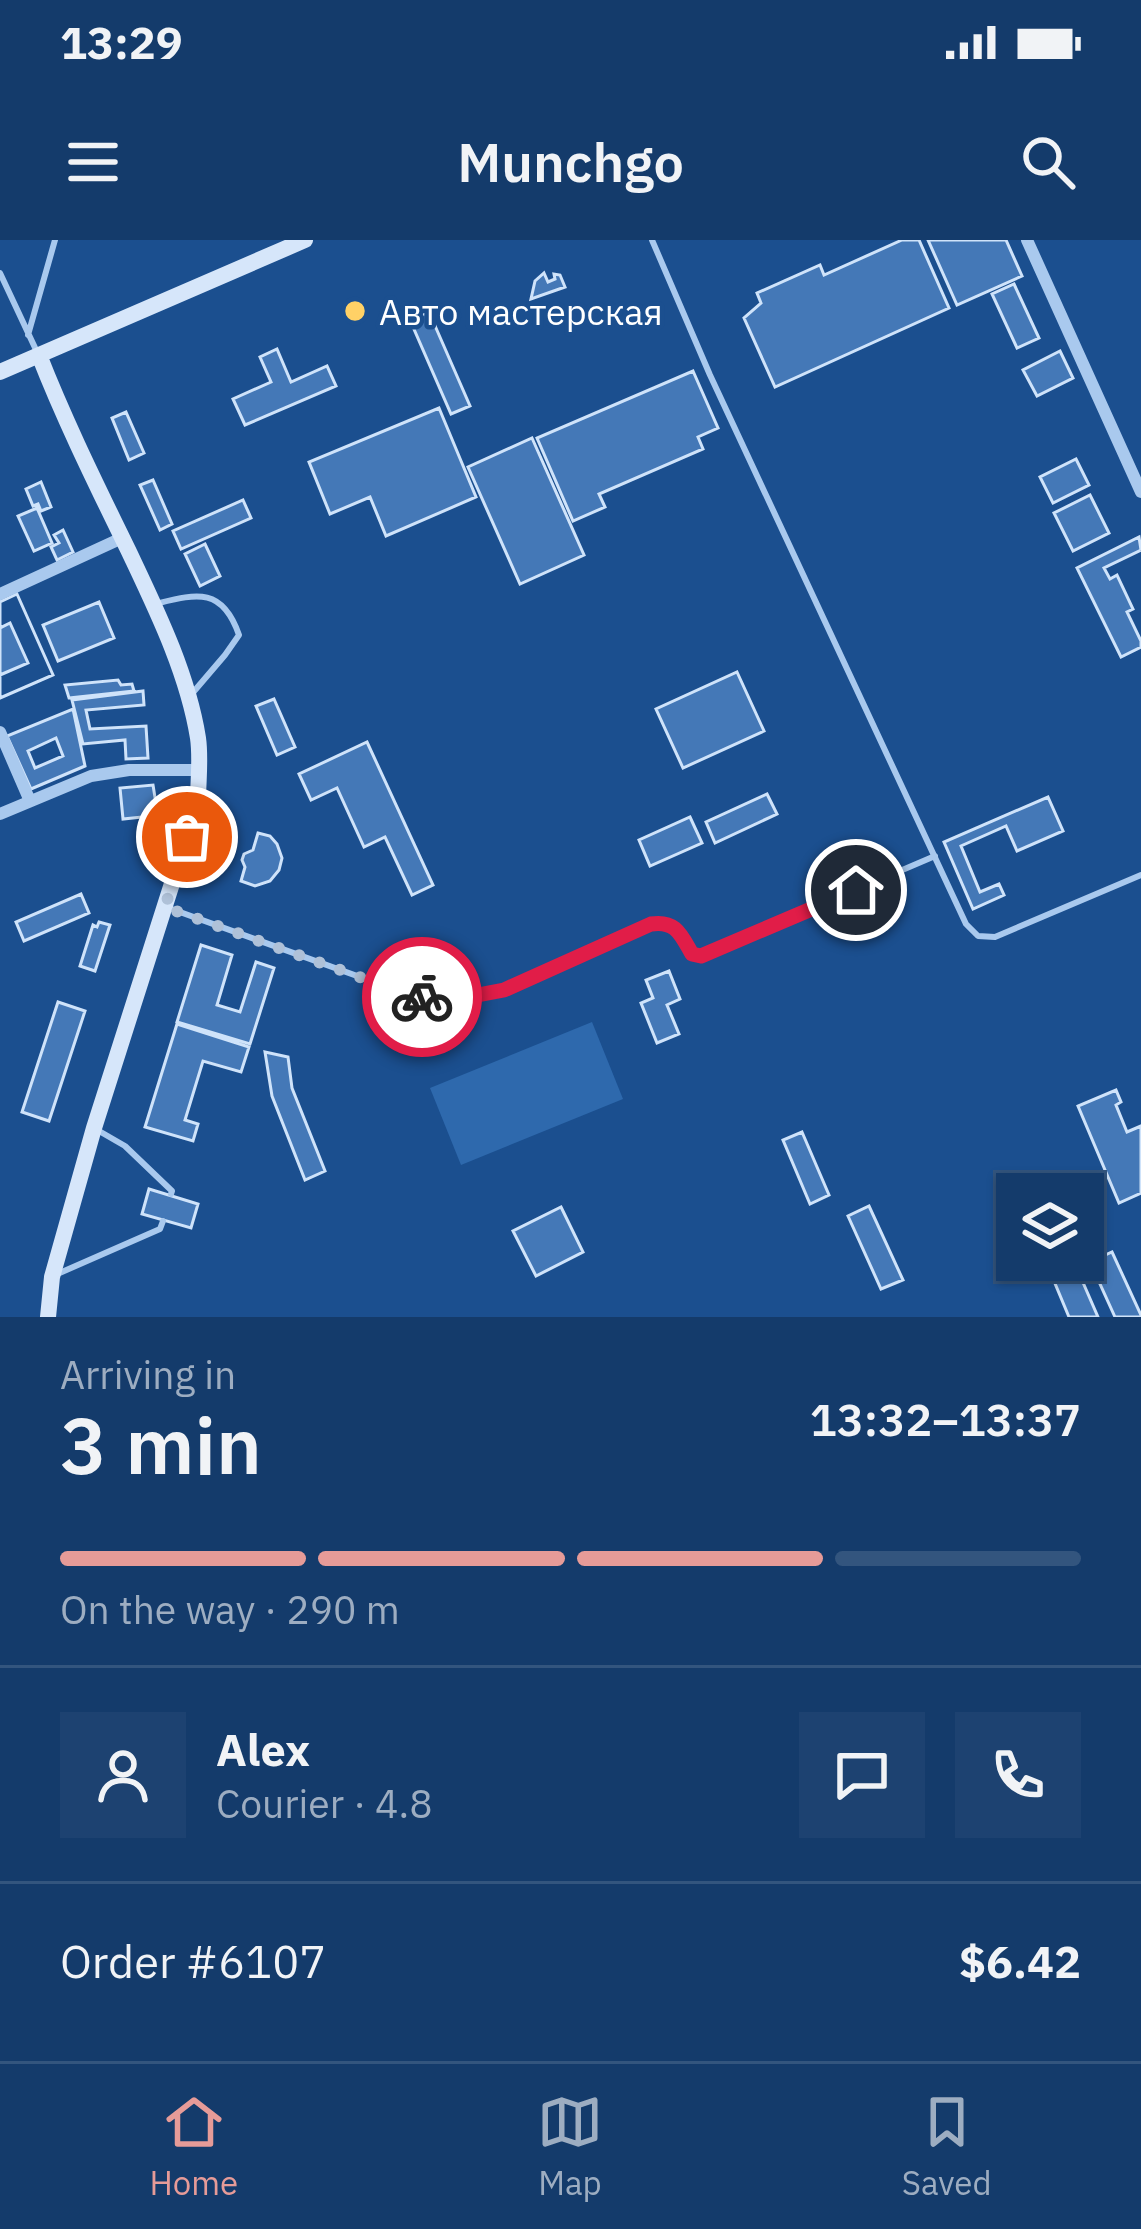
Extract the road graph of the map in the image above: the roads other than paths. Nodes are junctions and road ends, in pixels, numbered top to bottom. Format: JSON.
{"nodes":[{"id":1,"x":55,"y":240,"type":"edge"},
{"id":2,"x":304,"y":240,"type":"edge"},
{"id":3,"x":652,"y":240,"type":"edge"},
{"id":4,"x":1027,"y":240,"type":"edge"},
{"id":5,"x":0,"y":273,"type":"edge"},
{"id":6,"x":28,"y":335,"type":"junction"},
{"id":7,"x":39,"y":355,"type":"junction"},
{"id":8,"x":0,"y":372,"type":"edge"},
{"id":9,"x":1141,"y":492,"type":"edge"},
{"id":10,"x":122,"y":538,"type":"junction"},
{"id":11,"x":0,"y":594,"type":"edge"},
{"id":12,"x":154,"y":604,"type":"junction"},
{"id":13,"x":188,"y":699,"type":"junction"},
{"id":14,"x":0,"y":732,"type":"edge"},
{"id":15,"x":198,"y":770,"type":"junction"},
{"id":16,"x":29,"y":801,"type":"junction"},
{"id":17,"x":0,"y":814,"type":"edge"},
{"id":18,"x":934,"y":856,"type":"junction"},
{"id":19,"x":1141,"y":875,"type":"edge"},
{"id":20,"x":165,"y":907,"type":"junction"},
{"id":21,"x":94,"y":1129,"type":"junction"},
{"id":22,"x":171,"y":1194,"type":"dead end"},
{"id":23,"x":163,"y":1221,"type":"dead end"},
{"id":24,"x":52,"y":1277,"type":"junction"},
{"id":25,"x":48,"y":1317,"type":"edge"}],
"edges":[{"from":1,"to":6,"type":"lane"},
{"from":2,"to":7,"type":"street"},
{"from":3,"to":18,"type":"lane"},
{"from":4,"to":9,"type":"street"},
{"from":5,"to":6,"type":"lane"},
{"from":6,"to":7,"type":"lane"},
{"from":7,"to":8,"type":"street"},
{"from":7,"to":10,"type":"street"},
{"from":10,"to":11,"type":"street"},
{"from":10,"to":12,"type":"street"},
{"from":12,"to":13,"type":"street"},
{"from":12,"to":13,"type":"lane"},
{"from":13,"to":15,"type":"street"},
{"from":14,"to":16,"type":"street"},
{"from":15,"to":16,"type":"street"},
{"from":15,"to":20,"type":"street"},
{"from":16,"to":17,"type":"street"},
{"from":18,"to":19,"type":"lane"},
{"from":18,"to":20,"type":"lane"},
{"from":20,"to":21,"type":"street"},
{"from":21,"to":22,"type":"lane"},
{"from":21,"to":24,"type":"street"},
{"from":23,"to":24,"type":"lane"},
{"from":24,"to":25,"type":"street"}]}
